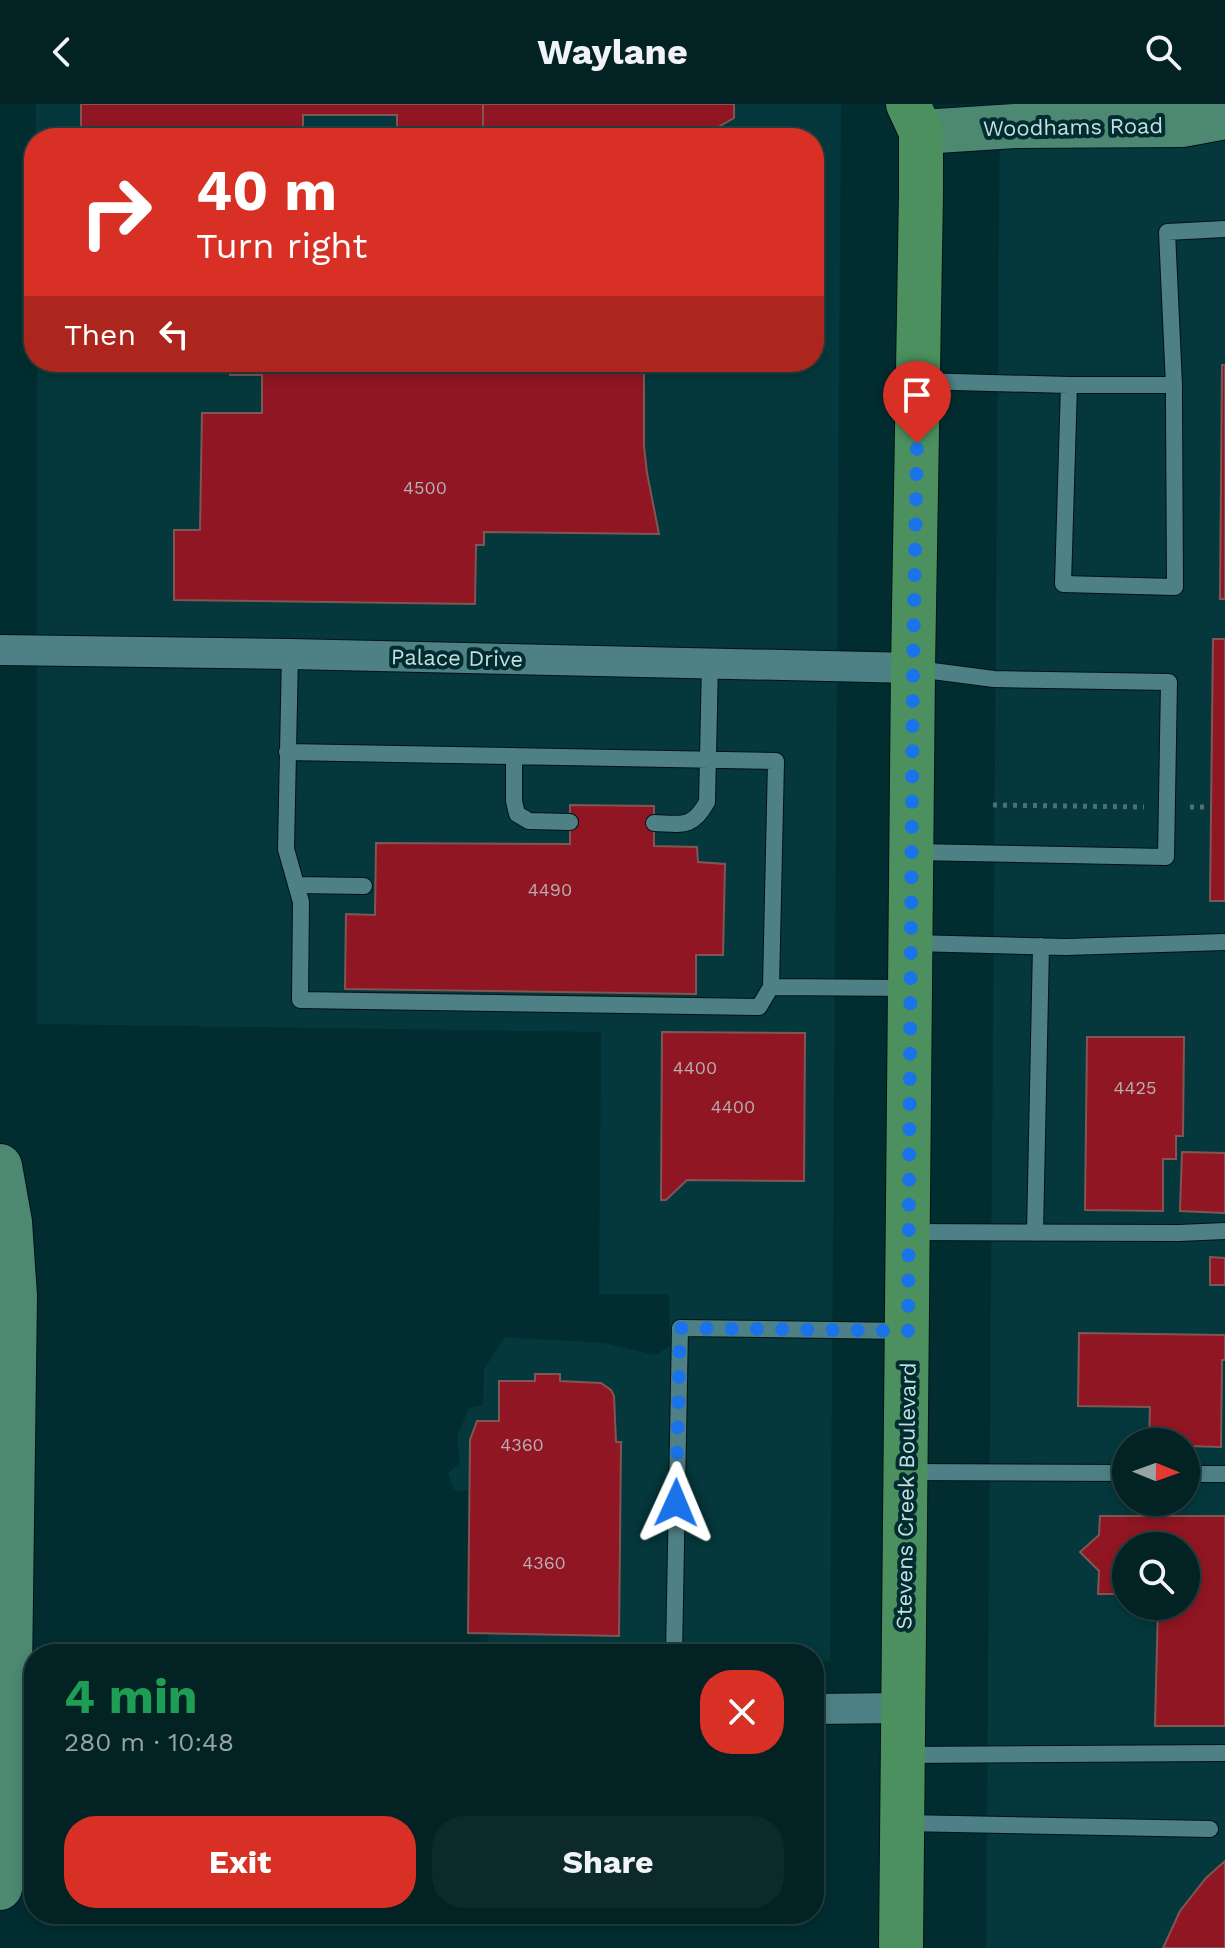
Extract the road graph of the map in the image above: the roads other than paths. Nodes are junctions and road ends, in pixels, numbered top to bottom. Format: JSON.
{"nodes":[{"id":1,"x":922,"y":113,"type":"edge"},
{"id":2,"x":1225,"y":117,"type":"edge"},
{"id":3,"x":1225,"y":229,"type":"edge"},
{"id":4,"x":918,"y":381,"type":"junction"},
{"id":5,"x":1069,"y":385,"type":"junction"},
{"id":6,"x":1174,"y":385,"type":"junction"},
{"id":7,"x":0,"y":650,"type":"edge"},
{"id":8,"x":290,"y":654,"type":"junction"},
{"id":9,"x":710,"y":663,"type":"junction"},
{"id":10,"x":913,"y":668,"type":"junction"},
{"id":11,"x":287,"y":752,"type":"junction"},
{"id":12,"x":514,"y":756,"type":"junction"},
{"id":13,"x":708,"y":760,"type":"junction"},
{"id":14,"x":570,"y":822,"type":"dead end"},
{"id":15,"x":654,"y":823,"type":"dead end"},
{"id":16,"x":912,"y":852,"type":"junction"},
{"id":17,"x":296,"y":885,"type":"junction"},
{"id":18,"x":364,"y":886,"type":"dead end"},
{"id":19,"x":1225,"y":942,"type":"edge"},
{"id":20,"x":911,"y":943,"type":"junction"},
{"id":21,"x":1041,"y":946,"type":"junction"},
{"id":22,"x":771,"y":987,"type":"junction"},
{"id":23,"x":910,"y":988,"type":"junction"},
{"id":24,"x":0,"y":1166,"type":"edge"},
{"id":25,"x":1225,"y":1231,"type":"edge"},
{"id":26,"x":908,"y":1232,"type":"junction"},
{"id":27,"x":1035,"y":1233,"type":"junction"},
{"id":28,"x":908,"y":1331,"type":"junction"},
{"id":29,"x":906,"y":1472,"type":"junction"},
{"id":30,"x":1112,"y":1473,"type":"edge"},
{"id":31,"x":1200,"y":1474,"type":"edge"},
{"id":32,"x":1225,"y":1474,"type":"edge"},
{"id":33,"x":674,"y":1644,"type":"edge"},
{"id":34,"x":5,"y":1645,"type":"edge"},
{"id":35,"x":22,"y":1698,"type":"edge"},
{"id":36,"x":904,"y":1708,"type":"junction"},
{"id":37,"x":824,"y":1709,"type":"edge"},
{"id":38,"x":1225,"y":1753,"type":"edge"},
{"id":39,"x":903,"y":1755,"type":"junction"},
{"id":40,"x":4,"y":1823,"type":"edge"},
{"id":41,"x":902,"y":1823,"type":"junction"},
{"id":42,"x":1210,"y":1829,"type":"dead end"},
{"id":43,"x":0,"y":1888,"type":"edge"},
{"id":44,"x":901,"y":1948,"type":"edge"}],
"edges":[{"from":1,"to":2,"type":"street","name":"Woodhams Road"},
{"from":1,"to":4,"type":"main road","name":"Stevens Creek Boulevard"},
{"from":3,"to":6,"type":"lane"},
{"from":4,"to":5,"type":"lane"},
{"from":4,"to":10,"type":"main road","name":"Stevens Creek Boulevard"},
{"from":5,"to":6,"type":"lane"},
{"from":5,"to":6,"type":"lane"},
{"from":7,"to":8,"type":"street","name":"Palace Drive"},
{"from":8,"to":9,"type":"street","name":"Palace Drive"},
{"from":8,"to":11,"type":"lane"},
{"from":9,"to":10,"type":"street","name":"Palace Drive"},
{"from":9,"to":13,"type":"lane"},
{"from":10,"to":16,"type":"main road","name":"Stevens Creek Boulevard"},
{"from":10,"to":16,"type":"lane"},
{"from":11,"to":12,"type":"lane"},
{"from":11,"to":17,"type":"lane"},
{"from":12,"to":13,"type":"lane"},
{"from":12,"to":14,"type":"lane"},
{"from":13,"to":15,"type":"lane"},
{"from":13,"to":22,"type":"lane"},
{"from":16,"to":20,"type":"main road","name":"Stevens Creek Boulevard"},
{"from":17,"to":18,"type":"lane"},
{"from":17,"to":22,"type":"lane"},
{"from":19,"to":21,"type":"lane"},
{"from":20,"to":21,"type":"lane"},
{"from":20,"to":23,"type":"main road","name":"Stevens Creek Boulevard"},
{"from":21,"to":27,"type":"lane"},
{"from":22,"to":23,"type":"lane"},
{"from":23,"to":26,"type":"main road","name":"Stevens Creek Boulevard"},
{"from":24,"to":34,"type":"street"},
{"from":25,"to":27,"type":"lane"},
{"from":26,"to":27,"type":"lane"},
{"from":26,"to":28,"type":"main road","name":"Stevens Creek Boulevard"},
{"from":28,"to":29,"type":"main road","name":"Stevens Creek Boulevard"},
{"from":28,"to":33,"type":"lane"},
{"from":29,"to":30,"type":"lane"},
{"from":29,"to":36,"type":"main road","name":"Stevens Creek Boulevard"},
{"from":31,"to":32,"type":"lane"},
{"from":34,"to":35,"type":"street"},
{"from":35,"to":40,"type":"street"},
{"from":36,"to":37,"type":"street"},
{"from":36,"to":39,"type":"main road","name":"Stevens Creek Boulevard"},
{"from":38,"to":39,"type":"lane"},
{"from":39,"to":41,"type":"main road","name":"Stevens Creek Boulevard"},
{"from":40,"to":43,"type":"street"},
{"from":41,"to":42,"type":"lane"},
{"from":41,"to":44,"type":"main road","name":"Stevens Creek Boulevard"}]}
